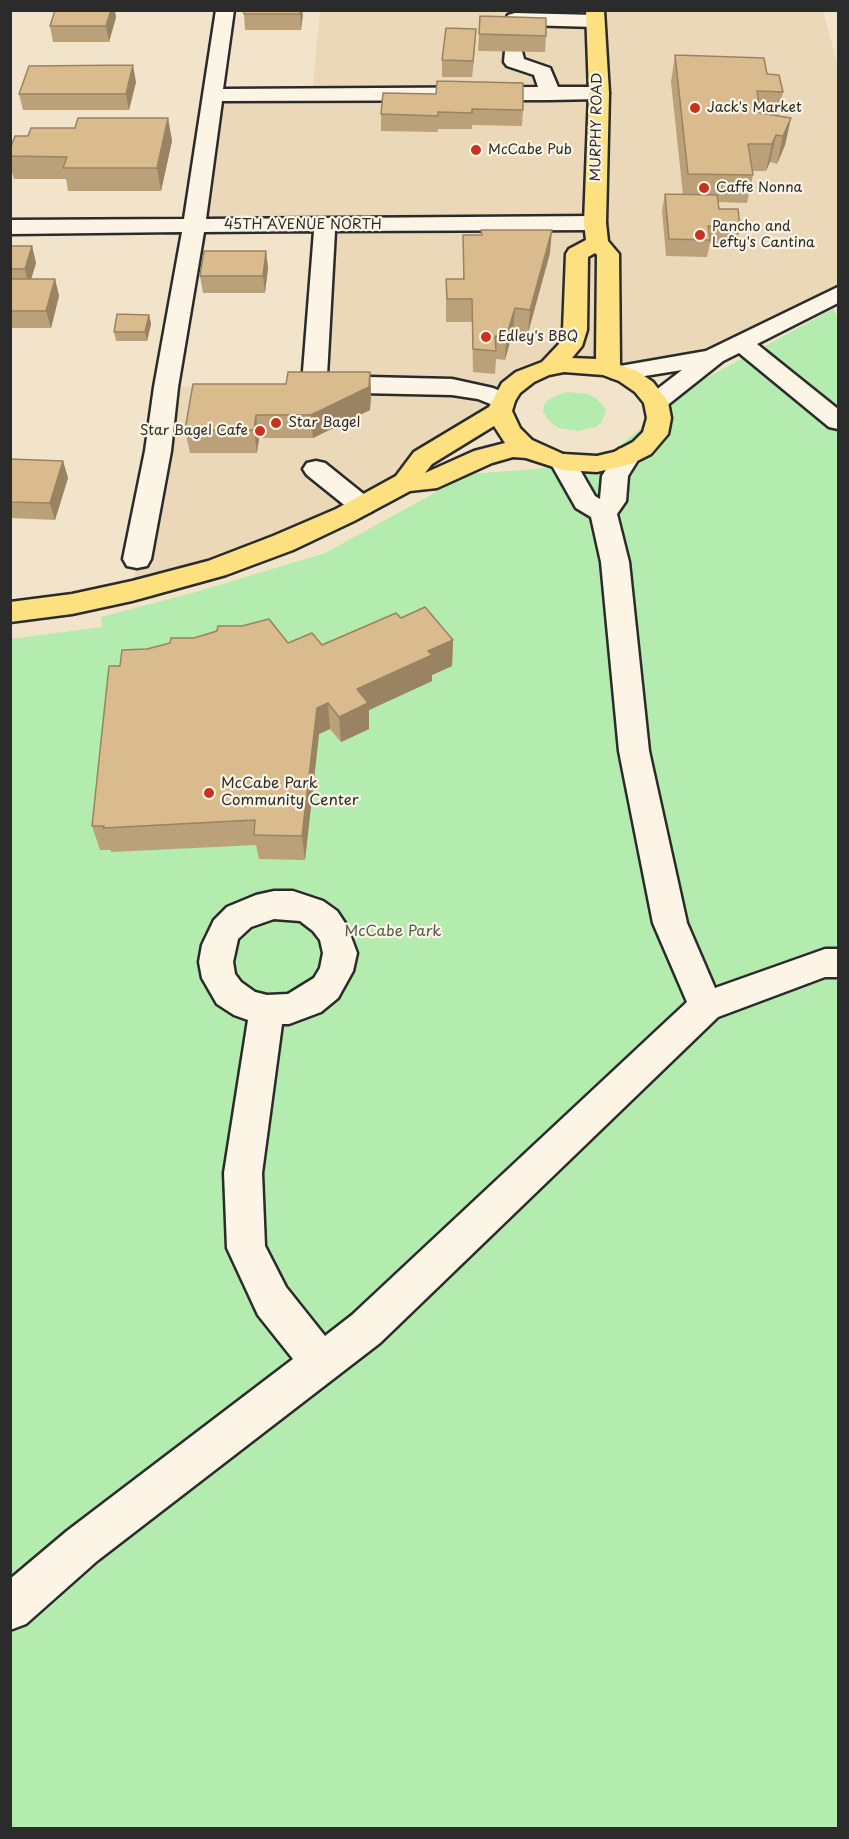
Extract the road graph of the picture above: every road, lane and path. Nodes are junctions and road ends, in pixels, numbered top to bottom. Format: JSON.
{"nodes":[{"id":1,"x":225,"y":10,"type":"edge"},
{"id":2,"x":595,"y":16,"type":"edge"},
{"id":3,"x":514,"y":29,"type":"edge"},
{"id":4,"x":599,"y":93,"type":"junction"},
{"id":5,"x":550,"y":94,"type":"junction"},
{"id":6,"x":212,"y":95,"type":"junction"},
{"id":7,"x":326,"y":225,"type":"junction"},
{"id":8,"x":194,"y":226,"type":"junction"},
{"id":9,"x":10,"y":227,"type":"edge"},
{"id":10,"x":596,"y":233,"type":"junction"},
{"id":11,"x":838,"y":294,"type":"edge"},
{"id":12,"x":741,"y":343,"type":"junction"},
{"id":13,"x":716,"y":356,"type":"junction"},
{"id":14,"x":550,"y":368,"type":"junction"},
{"id":15,"x":614,"y":371,"type":"junction"},
{"id":16,"x":656,"y":402,"type":"junction"},
{"id":17,"x":502,"y":406,"type":"junction"},
{"id":18,"x":838,"y":421,"type":"edge"},
{"id":19,"x":531,"y":450,"type":"junction"},
{"id":20,"x":628,"y":455,"type":"junction"},
{"id":21,"x":563,"y":462,"type":"junction"},
{"id":22,"x":316,"y":469,"type":"dead end"},
{"id":23,"x":405,"y":482,"type":"junction"},
{"id":24,"x":362,"y":506,"type":"junction"},
{"id":25,"x":603,"y":512,"type":"junction"},
{"id":26,"x":136,"y":559,"type":"dead end"},
{"id":27,"x":10,"y":612,"type":"edge"},
{"id":28,"x":838,"y":963,"type":"edge"},
{"id":29,"x":706,"y":1006,"type":"junction"},
{"id":30,"x":267,"y":1010,"type":"dead end"},
{"id":31,"x":322,"y":1364,"type":"junction"},
{"id":32,"x":10,"y":1608,"type":"edge"}],
"edges":[{"from":1,"to":6,"type":"street"},
{"from":2,"to":3,"type":"street"},
{"from":2,"to":4,"type":"main road","name":"MURPHY ROAD"},
{"from":3,"to":5,"type":"street"},
{"from":4,"to":5,"type":"street"},
{"from":4,"to":10,"type":"main road","name":"MURPHY ROAD"},
{"from":5,"to":6,"type":"street"},
{"from":6,"to":8,"type":"street"},
{"from":7,"to":8,"type":"street","name":"45TH AVENUE NORTH"},
{"from":7,"to":10,"type":"street","name":"45TH AVENUE NORTH"},
{"from":7,"to":17,"type":"street"},
{"from":8,"to":9,"type":"street","name":"45TH AVENUE NORTH"},
{"from":8,"to":26,"type":"street"},
{"from":10,"to":14,"type":"main road"},
{"from":10,"to":15,"type":"main road","name":"MURPHY ROAD"},
{"from":11,"to":12,"type":"street"},
{"from":12,"to":13,"type":"street"},
{"from":12,"to":18,"type":"street"},
{"from":13,"to":15,"type":"street"},
{"from":13,"to":16,"type":"street"},
{"from":14,"to":15,"type":"main road"},
{"from":14,"to":17,"type":"main road"},
{"from":15,"to":16,"type":"main road"},
{"from":16,"to":20,"type":"main road"},
{"from":17,"to":19,"type":"main road"},
{"from":17,"to":23,"type":"main road"},
{"from":19,"to":21,"type":"main road"},
{"from":19,"to":23,"type":"main road"},
{"from":20,"to":21,"type":"main road"},
{"from":20,"to":25,"type":"street"},
{"from":21,"to":25,"type":"street"},
{"from":22,"to":24,"type":"street"},
{"from":23,"to":24,"type":"main road"},
{"from":24,"to":27,"type":"main road"},
{"from":25,"to":29,"type":"street"},
{"from":28,"to":29,"type":"street"},
{"from":29,"to":31,"type":"street"},
{"from":30,"to":31,"type":"street"},
{"from":31,"to":32,"type":"street"}]}
